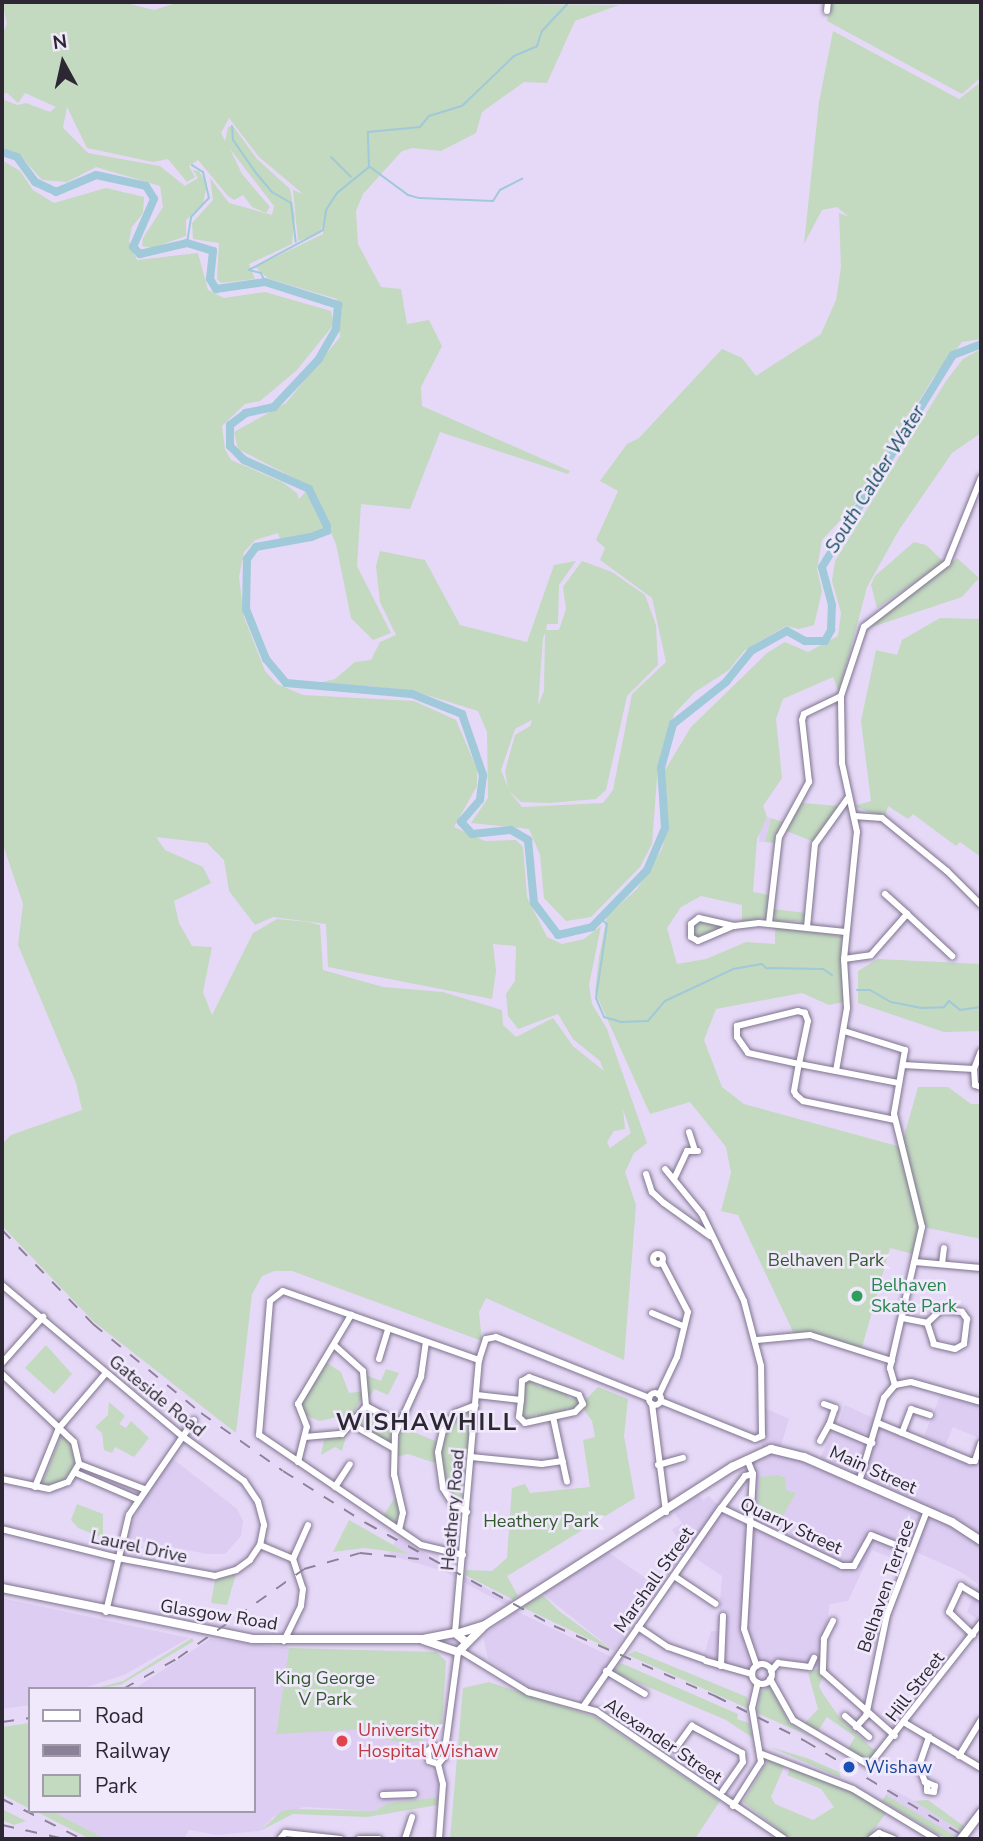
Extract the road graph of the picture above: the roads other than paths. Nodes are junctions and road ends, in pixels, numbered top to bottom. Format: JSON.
{"nodes":[{"id":1,"x":828,"y":2,"type":"edge"},
{"id":2,"x":827,"y":11,"type":"dead end"},
{"id":3,"x":981,"y":478,"type":"edge"},
{"id":4,"x":841,"y":696,"type":"junction"},
{"id":5,"x":848,"y":798,"type":"junction"},
{"id":6,"x":854,"y":816,"type":"junction"},
{"id":7,"x":885,"y":894,"type":"dead end"},
{"id":8,"x":981,"y":905,"type":"edge"},
{"id":9,"x":907,"y":914,"type":"junction"},
{"id":10,"x":769,"y":923,"type":"junction"},
{"id":11,"x":734,"y":926,"type":"junction"},
{"id":12,"x":807,"y":927,"type":"junction"},
{"id":13,"x":846,"y":932,"type":"junction"},
{"id":14,"x":952,"y":956,"type":"dead end"},
{"id":15,"x":844,"y":959,"type":"junction"},
{"id":16,"x":844,"y":1031,"type":"junction"},
{"id":17,"x":981,"y":1051,"type":"edge"},
{"id":18,"x":799,"y":1064,"type":"junction"},
{"id":19,"x":903,"y":1065,"type":"junction"},
{"id":20,"x":974,"y":1069,"type":"junction"},
{"id":21,"x":836,"y":1071,"type":"junction"},
{"id":22,"x":899,"y":1083,"type":"junction"},
{"id":23,"x":981,"y":1087,"type":"edge"},
{"id":24,"x":895,"y":1120,"type":"junction"},
{"id":25,"x":689,"y":1132,"type":"dead end"},
{"id":26,"x":665,"y":1169,"type":"dead end"},
{"id":27,"x":646,"y":1174,"type":"dead end"},
{"id":28,"x":674,"y":1179,"type":"junction"},
{"id":29,"x":710,"y":1236,"type":"junction"},
{"id":30,"x":944,"y":1248,"type":"dead end"},
{"id":31,"x":662,"y":1262,"type":"dead end"},
{"id":32,"x":915,"y":1262,"type":"junction"},
{"id":33,"x":942,"y":1264,"type":"junction"},
{"id":34,"x":981,"y":1268,"type":"edge"},
{"id":35,"x":2,"y":1285,"type":"edge"},
{"id":36,"x":653,"y":1313,"type":"dead end"},
{"id":37,"x":351,"y":1315,"type":"junction"},
{"id":38,"x":43,"y":1317,"type":"junction"},
{"id":39,"x":902,"y":1318,"type":"junction"},
{"id":40,"x":927,"y":1323,"type":"junction"},
{"id":41,"x":683,"y":1326,"type":"junction"},
{"id":42,"x":388,"y":1329,"type":"junction"},
{"id":43,"x":757,"y":1340,"type":"junction"},
{"id":44,"x":426,"y":1343,"type":"junction"},
{"id":45,"x":334,"y":1346,"type":"junction"},
{"id":46,"x":379,"y":1359,"type":"dead end"},
{"id":47,"x":479,"y":1360,"type":"junction"},
{"id":48,"x":892,"y":1361,"type":"junction"},
{"id":49,"x":2,"y":1363,"type":"edge"},
{"id":50,"x":106,"y":1373,"type":"junction"},
{"id":51,"x":2,"y":1374,"type":"edge"},
{"id":52,"x":895,"y":1385,"type":"junction"},
{"id":53,"x":477,"y":1395,"type":"junction"},
{"id":54,"x":660,"y":1398,"type":"junction"},
{"id":55,"x":521,"y":1399,"type":"junction"},
{"id":56,"x":651,"y":1401,"type":"junction"},
{"id":57,"x":981,"y":1402,"type":"edge"},
{"id":58,"x":824,"y":1404,"type":"dead end"},
{"id":59,"x":476,"y":1405,"type":"junction"},
{"id":60,"x":366,"y":1406,"type":"junction"},
{"id":61,"x":930,"y":1415,"type":"dead end"},
{"id":62,"x":553,"y":1417,"type":"junction"},
{"id":63,"x":194,"y":1420,"type":"dead end"},
{"id":64,"x":398,"y":1423,"type":"junction"},
{"id":65,"x":878,"y":1423,"type":"junction"},
{"id":66,"x":829,"y":1424,"type":"junction"},
{"id":67,"x":354,"y":1425,"type":"junction"},
{"id":68,"x":59,"y":1428,"type":"junction"},
{"id":69,"x":902,"y":1433,"type":"junction"},
{"id":70,"x":182,"y":1436,"type":"junction"},
{"id":71,"x":305,"y":1437,"type":"junction"},
{"id":72,"x":820,"y":1441,"type":"dead end"},
{"id":73,"x":872,"y":1443,"type":"junction"},
{"id":74,"x":981,"y":1443,"type":"edge"},
{"id":75,"x":393,"y":1448,"type":"junction"},
{"id":76,"x":471,"y":1457,"type":"junction"},
{"id":77,"x":683,"y":1458,"type":"dead end"},
{"id":78,"x":747,"y":1459,"type":"junction"},
{"id":79,"x":563,"y":1461,"type":"junction"},
{"id":80,"x":298,"y":1462,"type":"junction"},
{"id":81,"x":79,"y":1464,"type":"junction"},
{"id":82,"x":350,"y":1464,"type":"dead end"},
{"id":83,"x":658,"y":1465,"type":"junction"},
{"id":84,"x":76,"y":1474,"type":"junction"},
{"id":85,"x":753,"y":1474,"type":"junction"},
{"id":86,"x":2,"y":1479,"type":"edge"},
{"id":87,"x":567,"y":1482,"type":"dead end"},
{"id":88,"x":859,"y":1482,"type":"junction"},
{"id":89,"x":35,"y":1487,"type":"junction"},
{"id":90,"x":335,"y":1487,"type":"junction"},
{"id":91,"x":144,"y":1489,"type":"junction"},
{"id":92,"x":137,"y":1499,"type":"junction"},
{"id":93,"x":721,"y":1508,"type":"junction"},
{"id":94,"x":927,"y":1511,"type":"junction"},
{"id":95,"x":467,"y":1512,"type":"junction"},
{"id":96,"x":666,"y":1512,"type":"junction"},
{"id":97,"x":750,"y":1522,"type":"junction"},
{"id":98,"x":308,"y":1525,"type":"dead end"},
{"id":99,"x":2,"y":1529,"type":"edge"},
{"id":100,"x":399,"y":1530,"type":"junction"},
{"id":101,"x":981,"y":1541,"type":"edge"},
{"id":102,"x":260,"y":1545,"type":"junction"},
{"id":103,"x":911,"y":1551,"type":"junction"},
{"id":104,"x":463,"y":1555,"type":"junction"},
{"id":105,"x":118,"y":1559,"type":"junction"},
{"id":106,"x":293,"y":1559,"type":"junction"},
{"id":107,"x":674,"y":1576,"type":"junction"},
{"id":108,"x":2,"y":1590,"type":"edge"},
{"id":109,"x":981,"y":1598,"type":"edge"},
{"id":110,"x":716,"y":1604,"type":"dead end"},
{"id":111,"x":106,"y":1612,"type":"junction"},
{"id":112,"x":723,"y":1616,"type":"dead end"},
{"id":113,"x":833,"y":1621,"type":"dead end"},
{"id":114,"x":981,"y":1623,"type":"edge"},
{"id":115,"x":485,"y":1625,"type":"junction"},
{"id":116,"x":638,"y":1627,"type":"junction"},
{"id":117,"x":455,"y":1633,"type":"junction"},
{"id":118,"x":973,"y":1634,"type":"junction"},
{"id":119,"x":423,"y":1640,"type":"junction"},
{"id":120,"x":284,"y":1641,"type":"junction"},
{"id":121,"x":458,"y":1648,"type":"junction"},
{"id":122,"x":814,"y":1658,"type":"dead end"},
{"id":123,"x":721,"y":1666,"type":"junction"},
{"id":124,"x":757,"y":1666,"type":"junction"},
{"id":125,"x":606,"y":1671,"type":"junction"},
{"id":126,"x":752,"y":1674,"type":"junction"},
{"id":127,"x":770,"y":1675,"type":"junction"},
{"id":128,"x":758,"y":1683,"type":"junction"},
{"id":129,"x":645,"y":1694,"type":"dead end"},
{"id":130,"x":583,"y":1707,"type":"junction"},
{"id":131,"x":867,"y":1711,"type":"junction"},
{"id":132,"x":845,"y":1716,"type":"dead end"},
{"id":133,"x":981,"y":1720,"type":"edge"},
{"id":134,"x":905,"y":1724,"type":"junction"},
{"id":135,"x":856,"y":1727,"type":"junction"},
{"id":136,"x":895,"y":1736,"type":"junction"},
{"id":137,"x":869,"y":1737,"type":"dead end"},
{"id":138,"x":929,"y":1737,"type":"junction"},
{"id":139,"x":675,"y":1749,"type":"dead end"},
{"id":140,"x":443,"y":1750,"type":"junction"},
{"id":141,"x":762,"y":1754,"type":"junction"},
{"id":142,"x":960,"y":1756,"type":"junction"},
{"id":143,"x":438,"y":1764,"type":"junction"},
{"id":144,"x":981,"y":1768,"type":"edge"},
{"id":145,"x":733,"y":1778,"type":"junction"},
{"id":146,"x":927,"y":1783,"type":"dead end"},
{"id":147,"x":746,"y":1787,"type":"junction"},
{"id":148,"x":723,"y":1791,"type":"dead end"},
{"id":149,"x":414,"y":1794,"type":"dead end"},
{"id":150,"x":383,"y":1795,"type":"dead end"},
{"id":151,"x":733,"y":1806,"type":"junction"},
{"id":152,"x":981,"y":1812,"type":"edge"},
{"id":153,"x":412,"y":1817,"type":"dead end"},
{"id":154,"x":409,"y":1825,"type":"junction"},
{"id":155,"x":417,"y":1828,"type":"dead end"},
{"id":156,"x":280,"y":1839,"type":"edge"},
{"id":157,"x":341,"y":1839,"type":"edge"},
{"id":158,"x":359,"y":1839,"type":"edge"},
{"id":159,"x":379,"y":1839,"type":"edge"},
{"id":160,"x":405,"y":1839,"type":"edge"},
{"id":161,"x":439,"y":1839,"type":"edge"},
{"id":162,"x":784,"y":1839,"type":"edge"},
{"id":163,"x":871,"y":1839,"type":"edge"},
{"id":164,"x":893,"y":1839,"type":"edge"},
{"id":165,"x":936,"y":1839,"type":"edge"},
{"id":166,"x":961,"y":1839,"type":"edge"}],
"edges":[{"from":1,"to":2,"type":"street"},
{"from":3,"to":4,"type":"street"},
{"from":4,"to":5,"type":"street"},
{"from":4,"to":10,"type":"street"},
{"from":5,"to":6,"type":"street"},
{"from":5,"to":12,"type":"street"},
{"from":6,"to":8,"type":"street"},
{"from":6,"to":13,"type":"street"},
{"from":7,"to":9,"type":"street"},
{"from":9,"to":14,"type":"street"},
{"from":9,"to":15,"type":"street"},
{"from":10,"to":11,"type":"street"},
{"from":10,"to":12,"type":"street"},
{"from":11,"to":11,"type":"street"},
{"from":12,"to":13,"type":"street"},
{"from":13,"to":15,"type":"street"},
{"from":15,"to":16,"type":"street"},
{"from":16,"to":19,"type":"street"},
{"from":16,"to":21,"type":"street"},
{"from":17,"to":20,"type":"street"},
{"from":18,"to":18,"type":"street"},
{"from":18,"to":21,"type":"street"},
{"from":18,"to":24,"type":"street"},
{"from":19,"to":20,"type":"street"},
{"from":19,"to":22,"type":"street"},
{"from":20,"to":23,"type":"street"},
{"from":21,"to":22,"type":"street"},
{"from":22,"to":24,"type":"street"},
{"from":24,"to":32,"type":"street"},
{"from":25,"to":28,"type":"street"},
{"from":26,"to":28,"type":"street"},
{"from":27,"to":29,"type":"street"},
{"from":28,"to":29,"type":"street"},
{"from":29,"to":43,"type":"street"},
{"from":30,"to":33,"type":"street"},
{"from":31,"to":41,"type":"street"},
{"from":32,"to":33,"type":"street"},
{"from":32,"to":39,"type":"street"},
{"from":33,"to":34,"type":"street"},
{"from":35,"to":38,"type":"street","name":"Gateside Road"},
{"from":36,"to":41,"type":"street"},
{"from":37,"to":42,"type":"street"},
{"from":37,"to":45,"type":"street"},
{"from":37,"to":80,"type":"street"},
{"from":38,"to":49,"type":"street"},
{"from":38,"to":50,"type":"street","name":"Gateside Road"},
{"from":39,"to":40,"type":"street"},
{"from":39,"to":48,"type":"street"},
{"from":40,"to":40,"type":"street"},
{"from":41,"to":54,"type":"street"},
{"from":42,"to":44,"type":"street"},
{"from":42,"to":46,"type":"street"},
{"from":43,"to":48,"type":"street"},
{"from":43,"to":54,"type":"street"},
{"from":44,"to":47,"type":"street"},
{"from":44,"to":64,"type":"street"},
{"from":45,"to":60,"type":"street"},
{"from":45,"to":71,"type":"street"},
{"from":47,"to":53,"type":"street","name":"Heathery Road"},
{"from":47,"to":56,"type":"street","name":"Heathery Road"},
{"from":48,"to":52,"type":"street"},
{"from":50,"to":68,"type":"street"},
{"from":50,"to":70,"type":"street","name":"Gateside Road"},
{"from":51,"to":68,"type":"street"},
{"from":52,"to":57,"type":"street"},
{"from":52,"to":65,"type":"street"},
{"from":53,"to":55,"type":"street"},
{"from":53,"to":59,"type":"street","name":"Heathery Road"},
{"from":54,"to":56,"type":"street"},
{"from":55,"to":62,"type":"street"},
{"from":55,"to":62,"type":"street"},
{"from":56,"to":83,"type":"street"},
{"from":58,"to":66,"type":"street"},
{"from":59,"to":76,"type":"street","name":"Heathery Road"},
{"from":59,"to":95,"type":"street"},
{"from":60,"to":64,"type":"street"},
{"from":60,"to":67,"type":"street"},
{"from":61,"to":69,"type":"street"},
{"from":62,"to":79,"type":"street"},
{"from":63,"to":70,"type":"street"},
{"from":64,"to":75,"type":"street"},
{"from":65,"to":69,"type":"street"},
{"from":65,"to":73,"type":"street"},
{"from":66,"to":72,"type":"street"},
{"from":66,"to":73,"type":"street"},
{"from":67,"to":71,"type":"street"},
{"from":67,"to":75,"type":"street"},
{"from":68,"to":81,"type":"street"},
{"from":68,"to":89,"type":"street"},
{"from":69,"to":74,"type":"street"},
{"from":70,"to":91,"type":"street"},
{"from":70,"to":102,"type":"street","name":"Gateside Road"},
{"from":71,"to":80,"type":"street"},
{"from":73,"to":88,"type":"street"},
{"from":75,"to":100,"type":"street"},
{"from":76,"to":79,"type":"street"},
{"from":76,"to":95,"type":"street","name":"Heathery Road"},
{"from":77,"to":83,"type":"street"},
{"from":78,"to":85,"type":"street"},
{"from":78,"to":88,"type":"main road","name":"Main Street"},
{"from":78,"to":96,"type":"main road","name":"Glasgow Road"},
{"from":79,"to":87,"type":"street"},
{"from":80,"to":90,"type":"street"},
{"from":81,"to":84,"type":"street"},
{"from":81,"to":91,"type":"street"},
{"from":82,"to":90,"type":"street"},
{"from":83,"to":96,"type":"street"},
{"from":84,"to":89,"type":"street"},
{"from":84,"to":92,"type":"street"},
{"from":85,"to":93,"type":"street","name":"Marshall Street"},
{"from":85,"to":97,"type":"street"},
{"from":86,"to":89,"type":"street"},
{"from":88,"to":94,"type":"main road","name":"Main Street"},
{"from":90,"to":100,"type":"street"},
{"from":91,"to":92,"type":"street"},
{"from":92,"to":105,"type":"street"},
{"from":93,"to":97,"type":"street","name":"Quarry Street"},
{"from":93,"to":107,"type":"street","name":"Marshall Street"},
{"from":94,"to":101,"type":"main road","name":"Main Street"},
{"from":94,"to":103,"type":"street","name":"Belhaven Terrace"},
{"from":95,"to":104,"type":"street","name":"Heathery Road"},
{"from":96,"to":115,"type":"main road","name":"Glasgow Road"},
{"from":97,"to":103,"type":"street","name":"Quarry Street"},
{"from":97,"to":124,"type":"street"},
{"from":98,"to":106,"type":"street"},
{"from":99,"to":105,"type":"street","name":"Laurel Drive"},
{"from":100,"to":104,"type":"street"},
{"from":102,"to":105,"type":"street","name":"Laurel Drive"},
{"from":102,"to":106,"type":"street"},
{"from":103,"to":131,"type":"street","name":"Belhaven Terrace"},
{"from":104,"to":117,"type":"street","name":"Heathery Road"},
{"from":105,"to":111,"type":"street"},
{"from":106,"to":120,"type":"street"},
{"from":107,"to":110,"type":"street"},
{"from":107,"to":116,"type":"street","name":"Marshall Street"},
{"from":108,"to":111,"type":"main road","name":"Glasgow Road"},
{"from":109,"to":118,"type":"street"},
{"from":111,"to":120,"type":"main road","name":"Glasgow Road"},
{"from":112,"to":123,"type":"street"},
{"from":113,"to":131,"type":"street"},
{"from":114,"to":118,"type":"street","name":"Hill Street"},
{"from":115,"to":117,"type":"main road","name":"Glasgow Road"},
{"from":115,"to":121,"type":"main road","name":"Glasgow Road"},
{"from":116,"to":123,"type":"street"},
{"from":116,"to":125,"type":"street","name":"Marshall Street"},
{"from":117,"to":119,"type":"main road","name":"Glasgow Road"},
{"from":117,"to":121,"type":"main road"},
{"from":117,"to":121,"type":"main road"},
{"from":118,"to":134,"type":"street","name":"Hill Street"},
{"from":119,"to":120,"type":"main road","name":"Glasgow Road"},
{"from":119,"to":121,"type":"main road","name":"Glasgow Road"},
{"from":121,"to":130,"type":"street","name":"Alexander Street"},
{"from":121,"to":140,"type":"street"},
{"from":122,"to":127,"type":"street"},
{"from":123,"to":126,"type":"street"},
{"from":124,"to":126,"type":"street"},
{"from":124,"to":127,"type":"street"},
{"from":125,"to":129,"type":"street"},
{"from":125,"to":130,"type":"street","name":"Marshall Street"},
{"from":126,"to":128,"type":"street"},
{"from":127,"to":128,"type":"street"},
{"from":127,"to":136,"type":"street","name":"Hill Street"},
{"from":128,"to":141,"type":"street"},
{"from":130,"to":151,"type":"street","name":"Alexander Street"},
{"from":131,"to":135,"type":"street"},
{"from":131,"to":136,"type":"street"},
{"from":132,"to":135,"type":"street"},
{"from":133,"to":142,"type":"street"},
{"from":134,"to":136,"type":"street","name":"Hill Street"},
{"from":134,"to":138,"type":"street"},
{"from":135,"to":137,"type":"street"},
{"from":138,"to":142,"type":"street"},
{"from":138,"to":146,"type":"street"},
{"from":139,"to":145,"type":"street"},
{"from":140,"to":143,"type":"street"},
{"from":140,"to":143,"type":"street"},
{"from":141,"to":147,"type":"street"},
{"from":141,"to":165,"type":"street"},
{"from":142,"to":144,"type":"street"},
{"from":143,"to":161,"type":"street"},
{"from":145,"to":147,"type":"street"},
{"from":145,"to":148,"type":"street"},
{"from":147,"to":151,"type":"street"},
{"from":149,"to":150,"type":"street"},
{"from":151,"to":162,"type":"street","name":"Alexander Street"},
{"from":152,"to":166,"type":"main road"},
{"from":153,"to":154,"type":"street"},
{"from":154,"to":155,"type":"street"},
{"from":154,"to":160,"type":"street"},
{"from":156,"to":157,"type":"street"},
{"from":158,"to":159,"type":"street"},
{"from":163,"to":164,"type":"street"}]}
